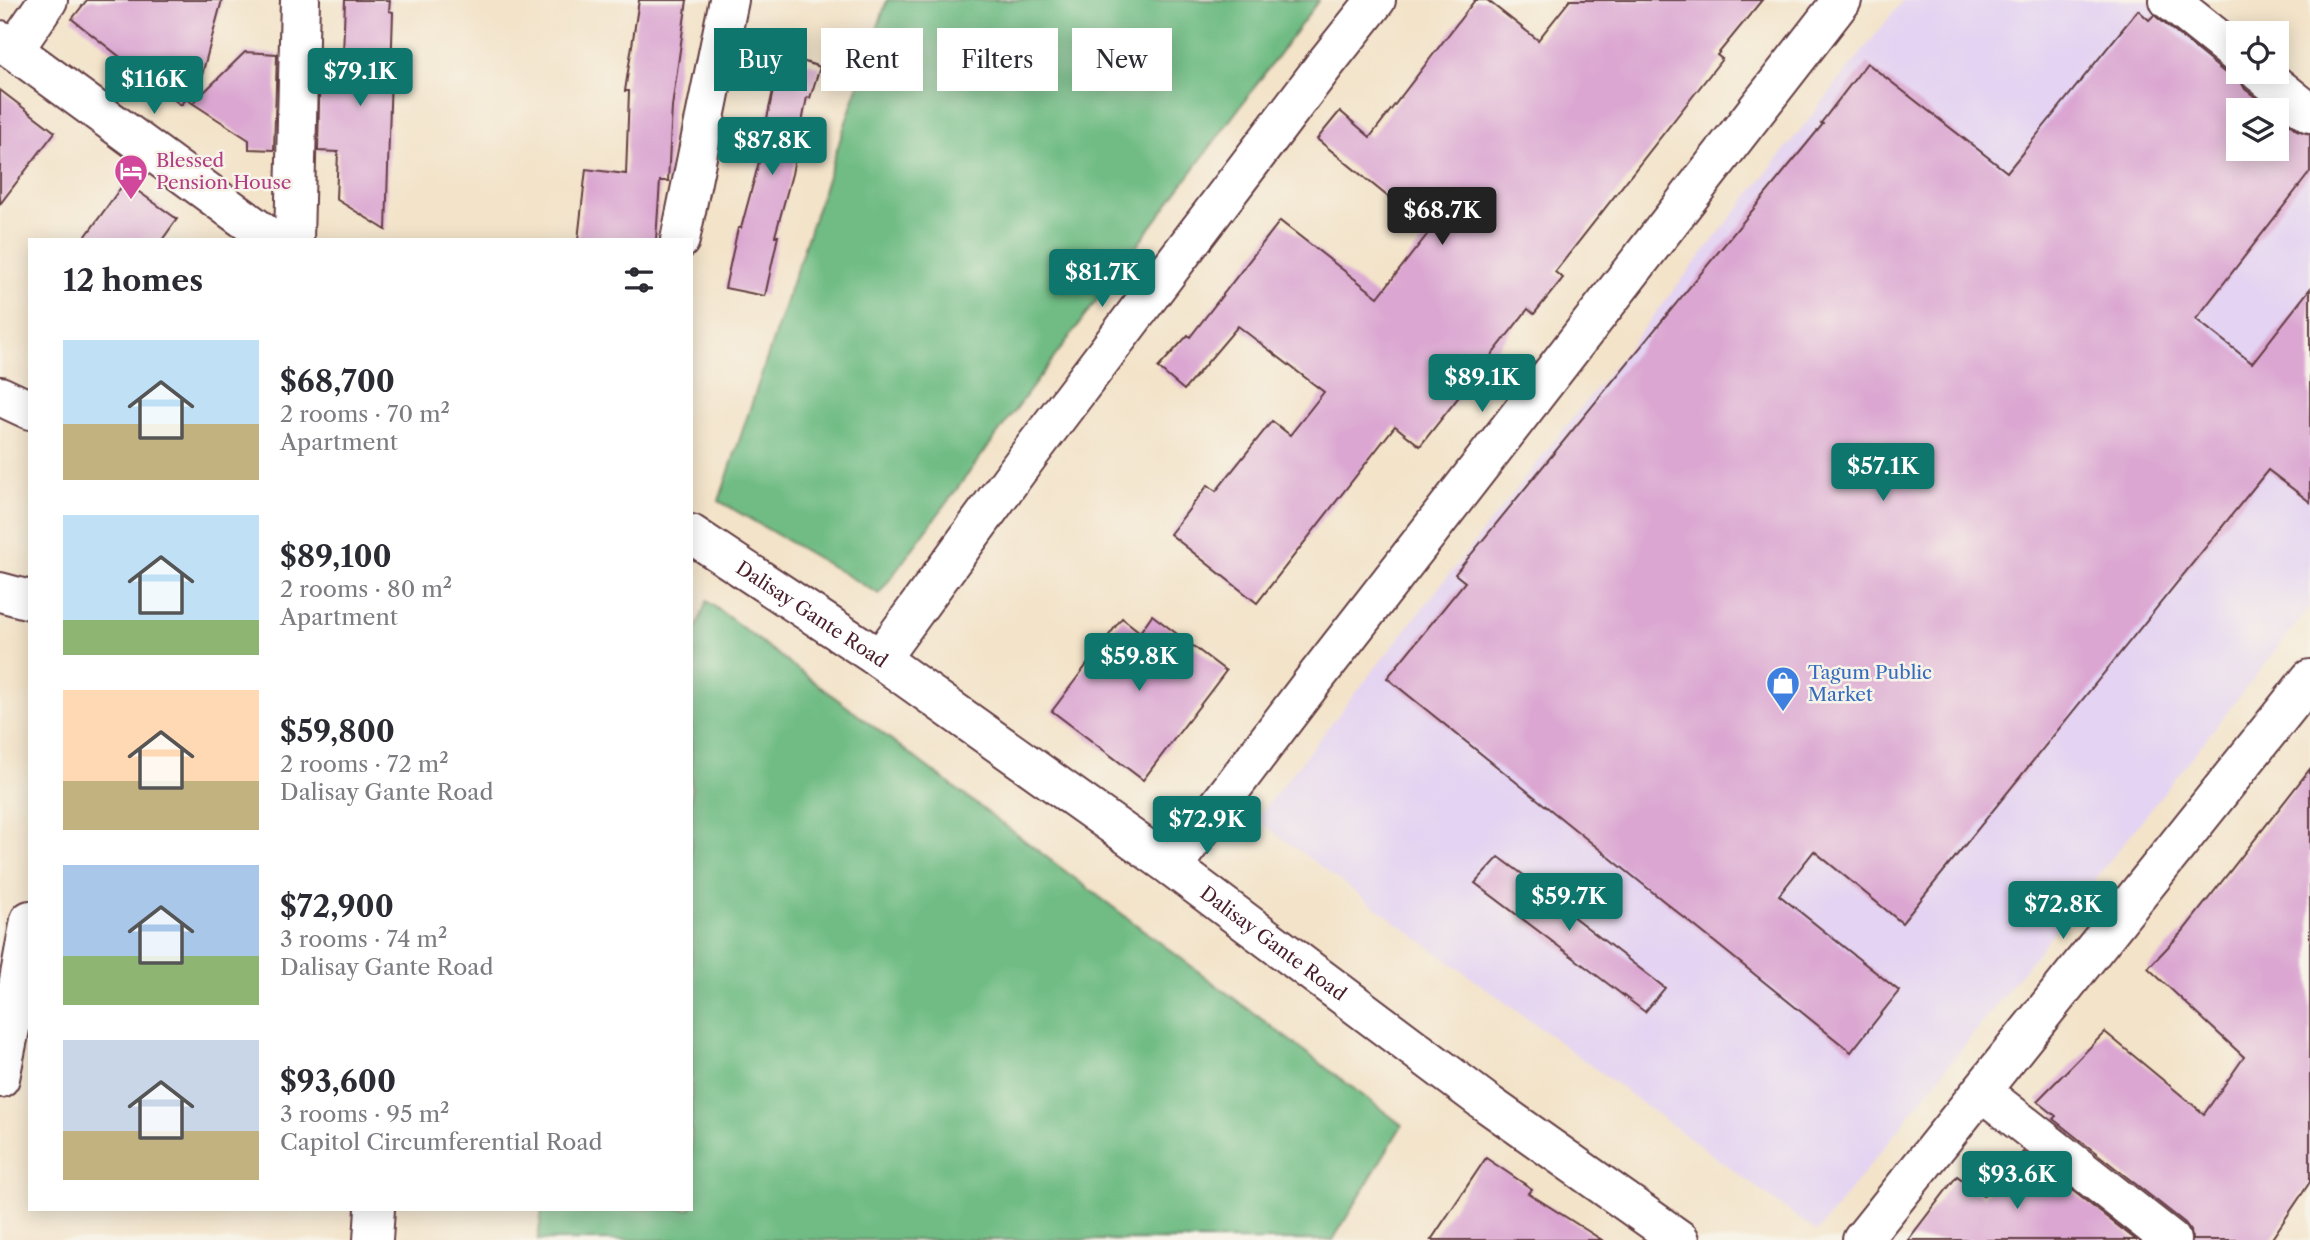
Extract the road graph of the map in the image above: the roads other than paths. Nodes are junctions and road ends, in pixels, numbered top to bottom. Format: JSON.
{"nodes":[{"id":1,"x":48,"y":0,"type":"edge"},
{"id":2,"x":300,"y":0,"type":"edge"},
{"id":3,"x":729,"y":0,"type":"edge"},
{"id":4,"x":1376,"y":0,"type":"edge"},
{"id":5,"x":1842,"y":0,"type":"edge"},
{"id":6,"x":2169,"y":0,"type":"edge"},
{"id":7,"x":7,"y":45,"type":"edge"},
{"id":8,"x":2226,"y":45,"type":"edge"},
{"id":9,"x":2274,"y":84,"type":"edge"},
{"id":10,"x":2310,"y":113,"type":"edge"},
{"id":11,"x":270,"y":238,"type":"edge"},
{"id":12,"x":294,"y":238,"type":"edge"},
{"id":13,"x":680,"y":238,"type":"edge"},
{"id":14,"x":0,"y":396,"type":"edge"},
{"id":15,"x":28,"y":409,"type":"edge"},
{"id":16,"x":693,"y":535,"type":"edge"},
{"id":17,"x":0,"y":592,"type":"edge"},
{"id":18,"x":28,"y":599,"type":"edge"},
{"id":19,"x":880,"y":659,"type":"junction"},
{"id":20,"x":2310,"y":679,"type":"edge"},
{"id":21,"x":1172,"y":867,"type":"junction"},
{"id":22,"x":28,"y":928,"type":"edge"},
{"id":23,"x":6,"y":1014,"type":"edge"},
{"id":24,"x":0,"y":1078,"type":"edge"},
{"id":25,"x":1981,"y":1091,"type":"junction"},
{"id":26,"x":374,"y":1211,"type":"edge"},
{"id":27,"x":373,"y":1240,"type":"edge"},
{"id":28,"x":1680,"y":1240,"type":"edge"},
{"id":29,"x":1862,"y":1240,"type":"edge"},
{"id":30,"x":2171,"y":1240,"type":"edge"}],
"edges":[{"from":1,"to":7,"type":"main road"},
{"from":2,"to":12,"type":"main road"},
{"from":3,"to":13,"type":"main road"},
{"from":4,"to":19,"type":"main road"},
{"from":5,"to":21,"type":"main road"},
{"from":6,"to":8,"type":"main road"},
{"from":7,"to":11,"type":"main road"},
{"from":9,"to":10,"type":"main road"},
{"from":14,"to":15,"type":"main road"},
{"from":16,"to":19,"type":"main road","name":"Dalisay Gante Road"},
{"from":17,"to":18,"type":"main road"},
{"from":19,"to":21,"type":"main road","name":"Dalisay Gante Road"},
{"from":20,"to":25,"type":"main road"},
{"from":21,"to":28,"type":"main road","name":"Dalisay Gante Road"},
{"from":22,"to":23,"type":"main road"},
{"from":23,"to":24,"type":"main road"},
{"from":25,"to":29,"type":"main road"},
{"from":25,"to":30,"type":"main road"},
{"from":26,"to":27,"type":"main road"}]}
